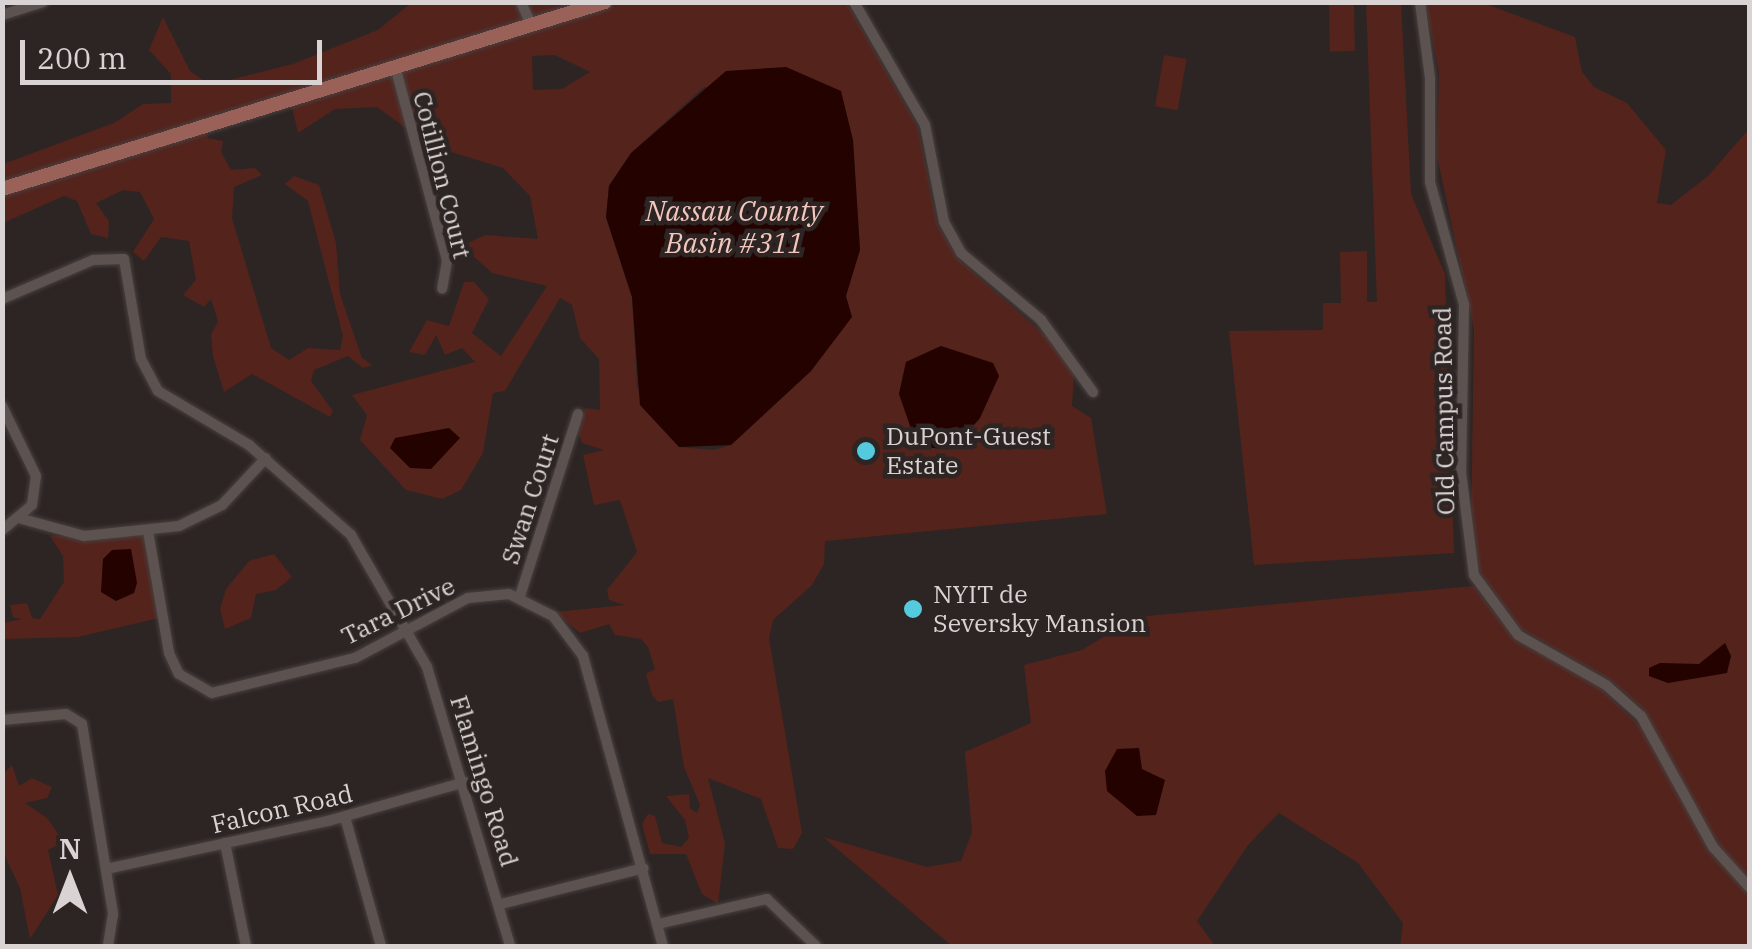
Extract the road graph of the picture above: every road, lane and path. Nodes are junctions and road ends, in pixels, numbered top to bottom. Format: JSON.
{"nodes":[{"id":1,"x":44,"y":2,"type":"edge"},
{"id":2,"x":521,"y":2,"type":"edge"},
{"id":3,"x":604,"y":2,"type":"edge"},
{"id":4,"x":854,"y":2,"type":"edge"},
{"id":5,"x":1420,"y":2,"type":"edge"},
{"id":6,"x":2,"y":15,"type":"edge"},
{"id":7,"x":532,"y":26,"type":"junction"},
{"id":8,"x":396,"y":70,"type":"junction"},
{"id":9,"x":2,"y":189,"type":"edge"},
{"id":10,"x":442,"y":289,"type":"dead end"},
{"id":11,"x":2,"y":299,"type":"edge"},
{"id":12,"x":1092,"y":392,"type":"dead end"},
{"id":13,"x":2,"y":406,"type":"edge"},
{"id":14,"x":578,"y":414,"type":"dead end"},
{"id":15,"x":266,"y":458,"type":"junction"},
{"id":16,"x":22,"y":519,"type":"junction"},
{"id":17,"x":2,"y":530,"type":"edge"},
{"id":18,"x":148,"y":531,"type":"junction"},
{"id":19,"x":520,"y":596,"type":"junction"},
{"id":20,"x":408,"y":632,"type":"junction"},
{"id":21,"x":2,"y":720,"type":"edge"},
{"id":22,"x":465,"y":782,"type":"junction"},
{"id":23,"x":345,"y":817,"type":"junction"},
{"id":24,"x":226,"y":843,"type":"junction"},
{"id":25,"x":644,"y":868,"type":"junction"},
{"id":26,"x":106,"y":869,"type":"junction"},
{"id":27,"x":1750,"y":888,"type":"edge"},
{"id":28,"x":501,"y":904,"type":"junction"},
{"id":29,"x":658,"y":924,"type":"junction"},
{"id":30,"x":108,"y":946,"type":"edge"},
{"id":31,"x":246,"y":946,"type":"edge"},
{"id":32,"x":381,"y":946,"type":"edge"},
{"id":33,"x":510,"y":946,"type":"edge"},
{"id":34,"x":663,"y":946,"type":"edge"},
{"id":35,"x":816,"y":946,"type":"edge"}],
"edges":[{"from":1,"to":6,"type":"street"},
{"from":2,"to":7,"type":"street"},
{"from":3,"to":7,"type":"main road"},
{"from":4,"to":12,"type":"street"},
{"from":5,"to":27,"type":"street","name":"Old Campus Road"},
{"from":7,"to":8,"type":"main road"},
{"from":8,"to":9,"type":"main road"},
{"from":8,"to":10,"type":"street","name":"Cotillion Court"},
{"from":11,"to":15,"type":"street","name":"Flamingo Road"},
{"from":13,"to":16,"type":"street"},
{"from":14,"to":19,"type":"street","name":"Swan Court"},
{"from":15,"to":18,"type":"street"},
{"from":15,"to":20,"type":"street","name":"Flamingo Road"},
{"from":16,"to":17,"type":"street"},
{"from":16,"to":18,"type":"street"},
{"from":18,"to":20,"type":"street","name":"Tara Drive"},
{"from":19,"to":20,"type":"street","name":"Tara Drive"},
{"from":19,"to":25,"type":"street"},
{"from":20,"to":22,"type":"street","name":"Flamingo Road"},
{"from":21,"to":26,"type":"street"},
{"from":22,"to":23,"type":"street","name":"Falcon Road"},
{"from":22,"to":28,"type":"street","name":"Flamingo Road"},
{"from":23,"to":24,"type":"street","name":"Falcon Road"},
{"from":23,"to":32,"type":"street"},
{"from":24,"to":26,"type":"street","name":"Falcon Road"},
{"from":24,"to":31,"type":"street"},
{"from":25,"to":28,"type":"street"},
{"from":25,"to":29,"type":"street"},
{"from":26,"to":30,"type":"street"},
{"from":28,"to":33,"type":"street","name":"Flamingo Road"},
{"from":29,"to":34,"type":"street"},
{"from":29,"to":35,"type":"street"}]}
